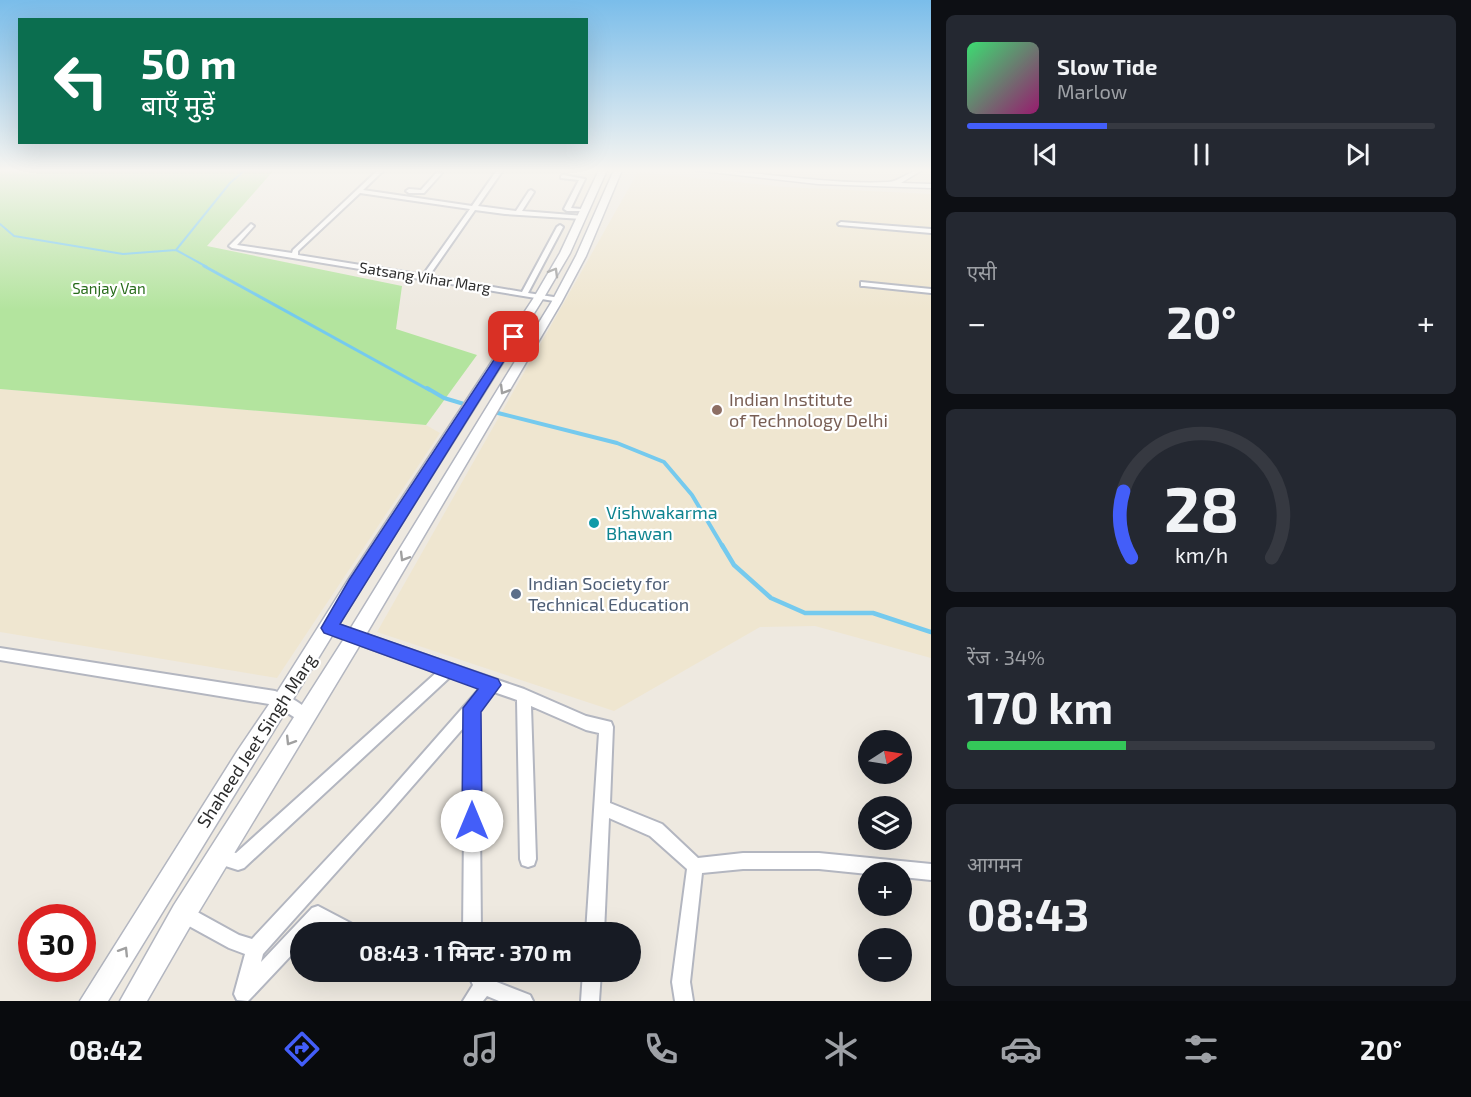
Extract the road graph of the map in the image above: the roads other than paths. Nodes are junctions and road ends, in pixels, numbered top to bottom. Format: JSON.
{"nodes":[{"id":1,"x":332,"y":217,"type":"edge"},
{"id":2,"x":468,"y":217,"type":"edge"},
{"id":3,"x":582,"y":217,"type":"edge"},
{"id":4,"x":598,"y":217,"type":"edge"},
{"id":5,"x":841,"y":224,"type":"dead end"},
{"id":6,"x":251,"y":226,"type":"dead end"},
{"id":7,"x":560,"y":226,"type":"dead end"},
{"id":8,"x":931,"y":231,"type":"edge"},
{"id":9,"x":294,"y":255,"type":"junction"},
{"id":10,"x":425,"y":277,"type":"junction"},
{"id":11,"x":864,"y":284,"type":"dead end"},
{"id":12,"x":931,"y":291,"type":"edge"},
{"id":13,"x":532,"y":296,"type":"junction"},
{"id":14,"x":557,"y":300,"type":"junction"},
{"id":15,"x":329,"y":628,"type":"junction"},
{"id":16,"x":355,"y":637,"type":"junction"},
{"id":17,"x":0,"y":654,"type":"edge"},
{"id":18,"x":448,"y":670,"type":"junction"},
{"id":19,"x":492,"y":685,"type":"junction"},
{"id":20,"x":524,"y":696,"type":"junction"},
{"id":21,"x":283,"y":701,"type":"junction"},
{"id":22,"x":472,"y":708,"type":"junction"},
{"id":23,"x":305,"y":717,"type":"junction"},
{"id":24,"x":601,"y":807,"type":"junction"},
{"id":25,"x":218,"y":856,"type":"junction"},
{"id":26,"x":528,"y":859,"type":"dead end"},
{"id":27,"x":695,"y":866,"type":"junction"},
{"id":28,"x":931,"y":872,"type":"edge"},
{"id":29,"x":183,"y":914,"type":"junction"},
{"id":30,"x":310,"y":922,"type":"edge"},
{"id":31,"x":332,"y":922,"type":"edge"},
{"id":32,"x":472,"y":922,"type":"edge"},
{"id":33,"x":596,"y":922,"type":"edge"},
{"id":34,"x":290,"y":944,"type":"edge"},
{"id":35,"x":255,"y":950,"type":"junction"},
{"id":36,"x":479,"y":982,"type":"edge"},
{"id":37,"x":486,"y":982,"type":"edge"},
{"id":38,"x":591,"y":982,"type":"edge"},
{"id":39,"x":243,"y":998,"type":"edge"},
{"id":40,"x":93,"y":1001,"type":"edge"},
{"id":41,"x":133,"y":1001,"type":"edge"},
{"id":42,"x":472,"y":1001,"type":"edge"},
{"id":43,"x":524,"y":1001,"type":"edge"},
{"id":44,"x":590,"y":1001,"type":"edge"},
{"id":45,"x":684,"y":1001,"type":"edge"}],
"edges":[{"from":1,"to":9,"type":"street"},
{"from":2,"to":10,"type":"street"},
{"from":13,"to":3,"type":"main road","name":"Shaheed Jeet Singh Marg","one_way":true},
{"from":4,"to":14,"type":"main road","name":"Shaheed Jeet Singh Marg"},
{"from":5,"to":8,"type":"street"},
{"from":6,"to":9,"type":"street","name":"Satsang Vihar Marg"},
{"from":7,"to":13,"type":"street"},
{"from":9,"to":10,"type":"street","name":"Satsang Vihar Marg"},
{"from":10,"to":13,"type":"street","name":"Satsang Vihar Marg"},
{"from":11,"to":12,"type":"street"},
{"from":13,"to":14,"type":"street","name":"Satsang Vihar Marg"},
{"from":13,"to":15,"type":"main road","name":"Shaheed Jeet Singh Marg"},
{"from":14,"to":16,"type":"main road","name":"Shaheed Jeet Singh Marg","one_way":true},
{"from":15,"to":16,"type":"street"},
{"from":15,"to":21,"type":"main road","name":"Shaheed Jeet Singh Marg"},
{"from":16,"to":18,"type":"street"},
{"from":16,"to":23,"type":"main road","name":"Shaheed Jeet Singh Marg"},
{"from":17,"to":21,"type":"street"},
{"from":18,"to":19,"type":"street"},
{"from":18,"to":25,"type":"street"},
{"from":19,"to":20,"type":"street"},
{"from":19,"to":22,"type":"street"},
{"from":20,"to":24,"type":"street"},
{"from":20,"to":26,"type":"street"},
{"from":21,"to":23,"type":"street"},
{"from":40,"to":21,"type":"main road","name":"Shaheed Jeet Singh Marg","one_way":true},
{"from":22,"to":32,"type":"street"},
{"from":22,"to":35,"type":"street"},
{"from":23,"to":25,"type":"main road","name":"Shaheed Jeet Singh Marg","one_way":true},
{"from":24,"to":27,"type":"street"},
{"from":24,"to":33,"type":"street"},
{"from":25,"to":29,"type":"main road","name":"Shaheed Jeet Singh Marg"},
{"from":27,"to":28,"type":"street"},
{"from":27,"to":45,"type":"street"},
{"from":29,"to":35,"type":"street"},
{"from":29,"to":41,"type":"main road","name":"Shaheed Jeet Singh Marg"},
{"from":30,"to":31,"type":"street"},
{"from":34,"to":39,"type":"street"},
{"from":35,"to":39,"type":"street"},
{"from":36,"to":42,"type":"street"},
{"from":37,"to":43,"type":"street"},
{"from":38,"to":44,"type":"street"}]}
